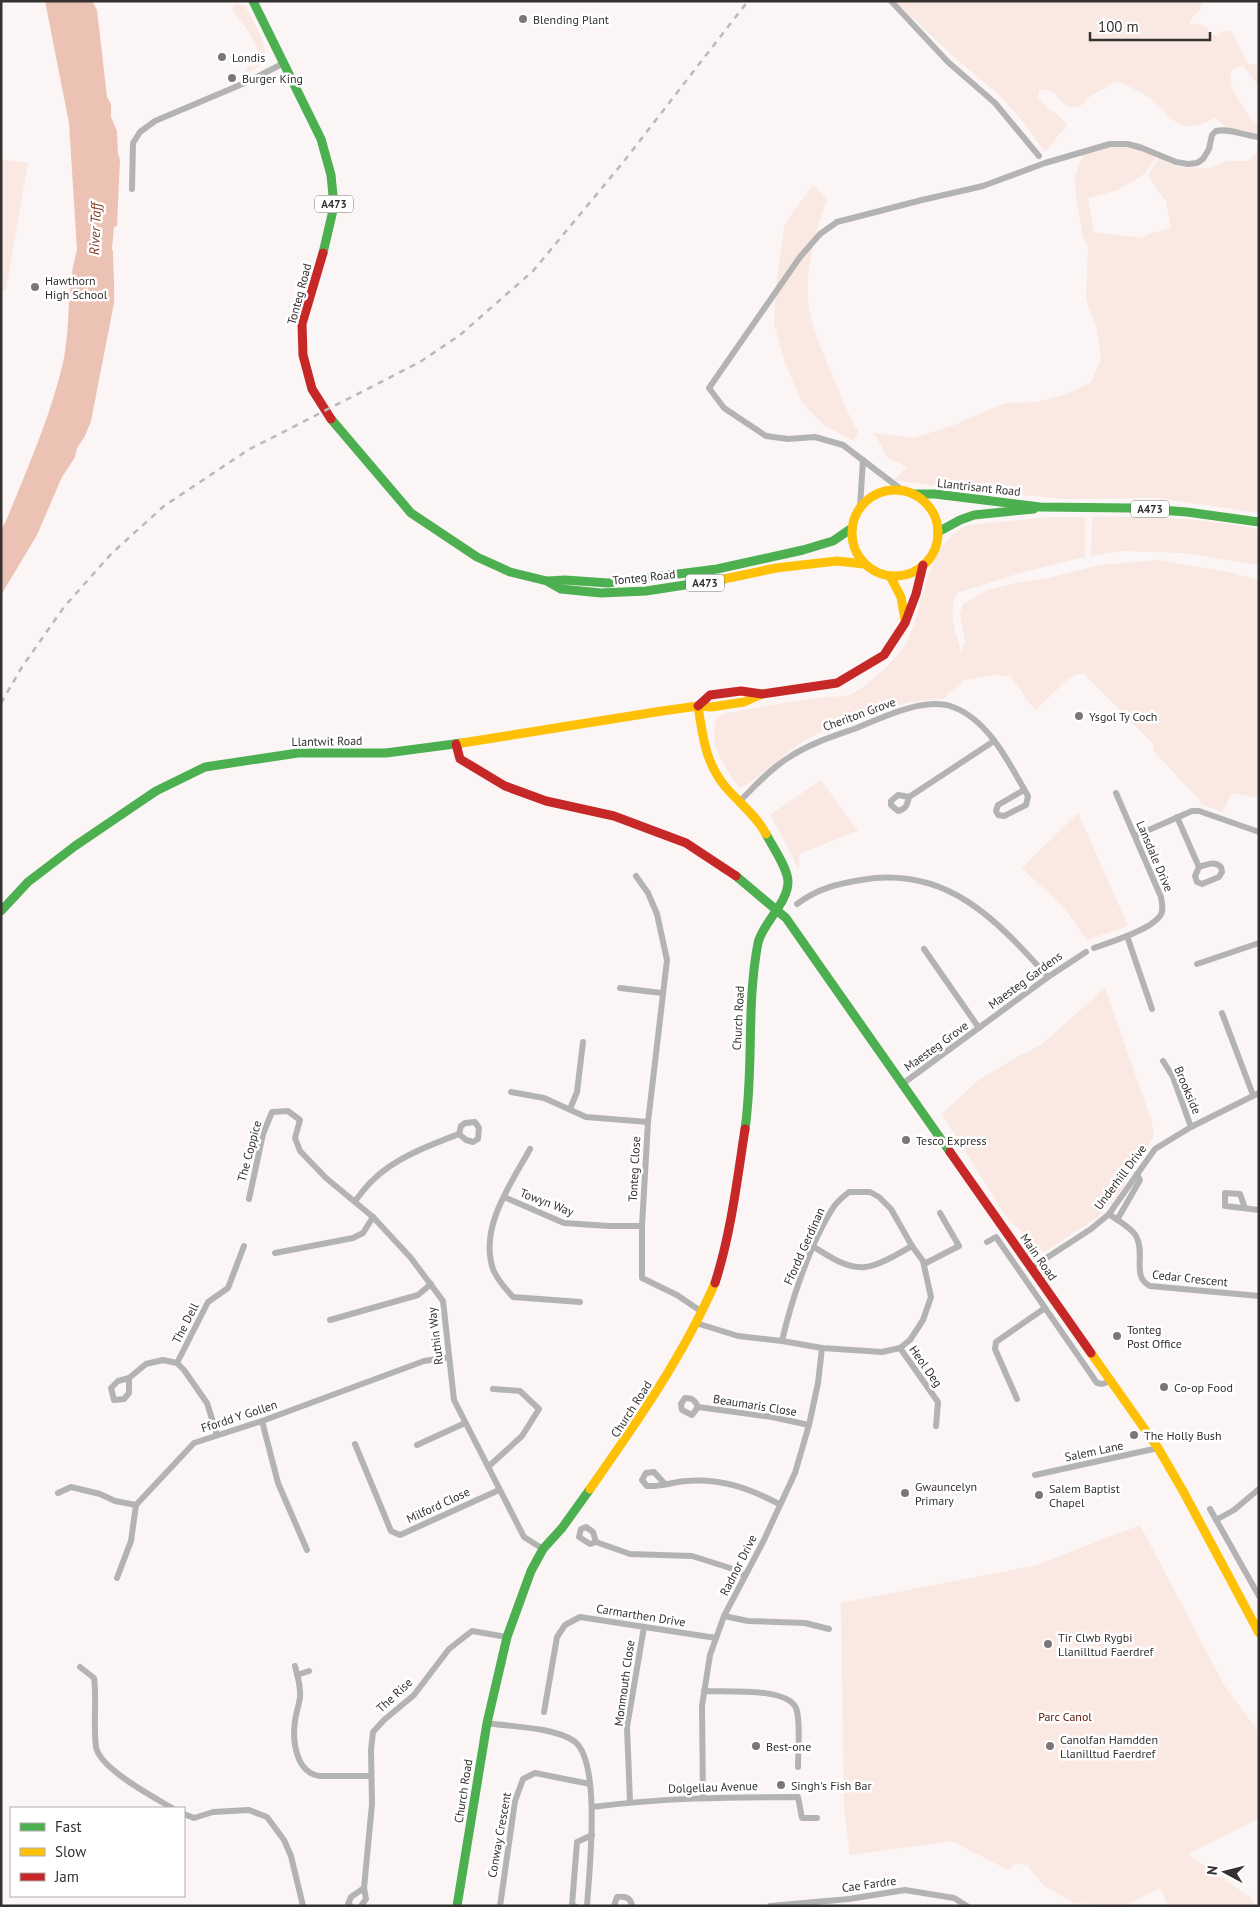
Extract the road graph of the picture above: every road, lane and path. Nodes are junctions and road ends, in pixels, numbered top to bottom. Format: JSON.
{"nodes":[{"id":1,"x":253,"y":1,"type":"edge"},
{"id":2,"x":891,"y":1,"type":"edge"},
{"id":3,"x":284,"y":63,"type":"junction"},
{"id":4,"x":1259,"y":138,"type":"edge"},
{"id":5,"x":1040,"y":156,"type":"dead end"},
{"id":6,"x":132,"y":189,"type":"dead end"},
{"id":7,"x":863,"y":460,"type":"junction"},
{"id":8,"x":902,"y":490,"type":"junction"},
{"id":9,"x":914,"y":494,"type":"junction"},
{"id":10,"x":860,"y":507,"type":"junction"},
{"id":11,"x":1040,"y":507,"type":"junction"},
{"id":12,"x":1259,"y":522,"type":"edge"},
{"id":13,"x":852,"y":528,"type":"junction"},
{"id":14,"x":938,"y":532,"type":"junction"},
{"id":15,"x":864,"y":564,"type":"junction"},
{"id":16,"x":924,"y":566,"type":"junction"},
{"id":17,"x":890,"y":576,"type":"junction"},
{"id":18,"x":547,"y":581,"type":"junction"},
{"id":19,"x":905,"y":623,"type":"junction"},
{"id":20,"x":698,"y":706,"type":"junction"},
{"id":21,"x":994,"y":741,"type":"junction"},
{"id":22,"x":456,"y":744,"type":"junction"},
{"id":23,"x":1024,"y":790,"type":"junction"},
{"id":24,"x":1116,"y":793,"type":"dead end"},
{"id":25,"x":909,"y":797,"type":"dead end"},
{"id":26,"x":740,"y":801,"type":"junction"},
{"id":27,"x":1176,"y":817,"type":"junction"},
{"id":28,"x":1259,"y":832,"type":"edge"},
{"id":29,"x":1135,"y":836,"type":"junction"},
{"id":30,"x":1199,"y":867,"type":"dead end"},
{"id":31,"x":636,"y":876,"type":"dead end"},
{"id":32,"x":797,"y":904,"type":"dead end"},
{"id":33,"x":776,"y":909,"type":"junction"},
{"id":34,"x":1,"y":911,"type":"edge"},
{"id":35,"x":1126,"y":936,"type":"junction"},
{"id":36,"x":1259,"y":943,"type":"edge"},
{"id":37,"x":1094,"y":948,"type":"dead end"},
{"id":38,"x":924,"y":949,"type":"dead end"},
{"id":39,"x":1086,"y":952,"type":"dead end"},
{"id":40,"x":1197,"y":964,"type":"dead end"},
{"id":41,"x":1048,"y":977,"type":"junction"},
{"id":42,"x":620,"y":988,"type":"dead end"},
{"id":43,"x":662,"y":993,"type":"junction"},
{"id":44,"x":1152,"y":1009,"type":"dead end"},
{"id":45,"x":1222,"y":1013,"type":"dead end"},
{"id":46,"x":979,"y":1028,"type":"junction"},
{"id":47,"x":583,"y":1042,"type":"dead end"},
{"id":48,"x":1162,"y":1061,"type":"dead end"},
{"id":49,"x":901,"y":1085,"type":"junction"},
{"id":50,"x":510,"y":1092,"type":"dead end"},
{"id":51,"x":1256,"y":1094,"type":"edge"},
{"id":52,"x":570,"y":1109,"type":"junction"},
{"id":53,"x":648,"y":1122,"type":"junction"},
{"id":54,"x":1191,"y":1128,"type":"junction"},
{"id":55,"x":460,"y":1134,"type":"dead end"},
{"id":56,"x":530,"y":1149,"type":"dead end"},
{"id":57,"x":300,"y":1151,"type":"joint"},
{"id":58,"x":1137,"y":1174,"type":"junction"},
{"id":59,"x":504,"y":1197,"type":"junction"},
{"id":60,"x":249,"y":1199,"type":"dead end"},
{"id":61,"x":355,"y":1201,"type":"junction"},
{"id":62,"x":1245,"y":1208,"type":"dead end"},
{"id":63,"x":1259,"y":1210,"type":"edge"},
{"id":64,"x":940,"y":1213,"type":"dead end"},
{"id":65,"x":1109,"y":1214,"type":"junction"},
{"id":66,"x":373,"y":1217,"type":"junction"},
{"id":67,"x":1117,"y":1220,"type":"junction"},
{"id":68,"x":642,"y":1226,"type":"junction"},
{"id":69,"x":987,"y":1242,"type":"dead end"},
{"id":70,"x":244,"y":1246,"type":"dead end"},
{"id":71,"x":912,"y":1246,"type":"junction"},
{"id":72,"x":814,"y":1247,"type":"junction"},
{"id":73,"x":275,"y":1253,"type":"dead end"},
{"id":74,"x":924,"y":1264,"type":"junction"},
{"id":75,"x":1031,"y":1268,"type":"junction"},
{"id":76,"x":430,"y":1284,"type":"junction"},
{"id":77,"x":1259,"y":1296,"type":"edge"},
{"id":78,"x":580,"y":1302,"type":"dead end"},
{"id":79,"x":1045,"y":1308,"type":"junction"},
{"id":80,"x":702,"y":1312,"type":"junction"},
{"id":81,"x":330,"y":1320,"type":"dead end"},
{"id":82,"x":696,"y":1323,"type":"junction"},
{"id":83,"x":782,"y":1341,"type":"junction"},
{"id":84,"x":822,"y":1348,"type":"junction"},
{"id":85,"x":900,"y":1348,"type":"junction"},
{"id":86,"x":449,"y":1357,"type":"junction"},
{"id":87,"x":177,"y":1363,"type":"junction"},
{"id":88,"x":129,"y":1378,"type":"dead end"},
{"id":89,"x":1111,"y":1380,"type":"junction"},
{"id":90,"x":493,"y":1389,"type":"dead end"},
{"id":91,"x":1017,"y":1399,"type":"dead end"},
{"id":92,"x":698,"y":1407,"type":"dead end"},
{"id":93,"x":262,"y":1421,"type":"junction"},
{"id":94,"x":465,"y":1423,"type":"junction"},
{"id":95,"x":809,"y":1426,"type":"junction"},
{"id":96,"x":936,"y":1426,"type":"dead end"},
{"id":97,"x":217,"y":1435,"type":"junction"},
{"id":98,"x":355,"y":1444,"type":"dead end"},
{"id":99,"x":417,"y":1446,"type":"dead end"},
{"id":100,"x":1158,"y":1448,"type":"junction"},
{"id":101,"x":488,"y":1467,"type":"junction"},
{"id":102,"x":1035,"y":1475,"type":"dead end"},
{"id":103,"x":665,"y":1484,"type":"dead end"},
{"id":104,"x":1259,"y":1489,"type":"edge"},
{"id":105,"x":499,"y":1490,"type":"junction"},
{"id":106,"x":58,"y":1493,"type":"dead end"},
{"id":107,"x":779,"y":1504,"type":"junction"},
{"id":108,"x":136,"y":1505,"type":"junction"},
{"id":109,"x":1210,"y":1509,"type":"dead end"},
{"id":110,"x":1216,"y":1520,"type":"junction"},
{"id":111,"x":596,"y":1542,"type":"dead end"},
{"id":112,"x":543,"y":1549,"type":"junction"},
{"id":113,"x":307,"y":1550,"type":"dead end"},
{"id":114,"x":745,"y":1576,"type":"junction"},
{"id":115,"x":117,"y":1578,"type":"dead end"},
{"id":116,"x":1259,"y":1596,"type":"edge"},
{"id":117,"x":724,"y":1616,"type":"junction"},
{"id":118,"x":644,"y":1628,"type":"junction"},
{"id":119,"x":829,"y":1629,"type":"dead end"},
{"id":120,"x":1259,"y":1633,"type":"edge"},
{"id":121,"x":507,"y":1637,"type":"junction"},
{"id":122,"x":716,"y":1638,"type":"junction"},
{"id":123,"x":295,"y":1666,"type":"dead end"},
{"id":124,"x":80,"y":1667,"type":"dead end"},
{"id":125,"x":309,"y":1671,"type":"dead end"},
{"id":126,"x":298,"y":1675,"type":"junction"},
{"id":127,"x":704,"y":1691,"type":"junction"},
{"id":128,"x":544,"y":1712,"type":"dead end"},
{"id":129,"x":488,"y":1723,"type":"junction"},
{"id":130,"x":798,"y":1767,"type":"dead end"},
{"id":131,"x":371,"y":1776,"type":"junction"},
{"id":132,"x":590,"y":1784,"type":"junction"},
{"id":133,"x":703,"y":1798,"type":"junction"},
{"id":134,"x":630,"y":1802,"type":"junction"},
{"id":135,"x":170,"y":1807,"type":"edge"},
{"id":136,"x":592,"y":1807,"type":"junction"},
{"id":137,"x":185,"y":1814,"type":"edge"},
{"id":138,"x":818,"y":1818,"type":"dead end"},
{"id":139,"x":592,"y":1835,"type":"junction"},
{"id":140,"x":364,"y":1888,"type":"junction"},
{"id":141,"x":303,"y":1906,"type":"edge"},
{"id":142,"x":351,"y":1906,"type":"edge"},
{"id":143,"x":362,"y":1906,"type":"edge"},
{"id":144,"x":456,"y":1906,"type":"edge"},
{"id":145,"x":500,"y":1906,"type":"edge"},
{"id":146,"x":574,"y":1906,"type":"edge"},
{"id":147,"x":587,"y":1906,"type":"edge"},
{"id":148,"x":614,"y":1906,"type":"edge"},
{"id":149,"x":632,"y":1906,"type":"edge"},
{"id":150,"x":770,"y":1906,"type":"edge"},
{"id":151,"x":968,"y":1906,"type":"edge"}],
"edges":[{"from":1,"to":3,"type":"main road","name":"Tonteg Road","number":"A473"},
{"from":2,"to":5,"type":"street"},
{"from":3,"to":6,"type":"street"},
{"from":3,"to":18,"type":"main road","name":"Tonteg Road","number":"A473"},
{"from":4,"to":7,"type":"street"},
{"from":7,"to":8,"type":"street"},
{"from":7,"to":10,"type":"street"},
{"from":8,"to":9,"type":"main road"},
{"from":8,"to":10,"type":"main road"},
{"from":9,"to":11,"type":"main road","name":"Llantrisant Road","number":"A473"},
{"from":9,"to":14,"type":"main road"},
{"from":10,"to":13,"type":"main road"},
{"from":11,"to":12,"type":"main road","name":"Llantrisant Road","number":"A473"},
{"from":11,"to":14,"type":"main road","name":"Llantrisant Road","number":"A473"},
{"from":13,"to":15,"type":"main road"},
{"from":13,"to":18,"type":"main road","name":"Tonteg Road","number":"A473"},
{"from":14,"to":16,"type":"main road"},
{"from":15,"to":17,"type":"main road"},
{"from":15,"to":18,"type":"main road","name":"Tonteg Road","number":"A473"},
{"from":16,"to":17,"type":"main road"},
{"from":16,"to":19,"type":"main road"},
{"from":17,"to":19,"type":"main road"},
{"from":19,"to":20,"type":"main road"},
{"from":20,"to":22,"type":"main road","name":"Llantwit Road"},
{"from":20,"to":26,"type":"main road"},
{"from":21,"to":23,"type":"street","name":"Cheriton Grove"},
{"from":21,"to":25,"type":"street"},
{"from":21,"to":26,"type":"street","name":"Cheriton Grove"},
{"from":22,"to":33,"type":"main road","name":"Main Road"},
{"from":22,"to":34,"type":"main road","name":"Llantwit Road"},
{"from":23,"to":23,"type":"street"},
{"from":24,"to":29,"type":"street","name":"Lansdale Drive"},
{"from":26,"to":33,"type":"main road"},
{"from":27,"to":28,"type":"street"},
{"from":27,"to":29,"type":"street"},
{"from":27,"to":30,"type":"street"},
{"from":29,"to":35,"type":"street","name":"Lansdale Drive"},
{"from":31,"to":43,"type":"street","name":"Tonteg Close"},
{"from":32,"to":41,"type":"street"},
{"from":33,"to":49,"type":"main road","name":"Main Road"},
{"from":33,"to":80,"type":"main road","name":"Church Road"},
{"from":35,"to":37,"type":"street","name":"Lansdale Drive"},
{"from":35,"to":44,"type":"street"},
{"from":36,"to":40,"type":"street"},
{"from":38,"to":46,"type":"street","name":"Maesteg Grove"},
{"from":39,"to":41,"type":"street","name":"Maesteg Gardens"},
{"from":41,"to":46,"type":"street","name":"Maesteg Gardens"},
{"from":42,"to":43,"type":"street"},
{"from":43,"to":53,"type":"street","name":"Tonteg Close"},
{"from":45,"to":51,"type":"street"},
{"from":46,"to":49,"type":"street","name":"Maesteg Grove"},
{"from":47,"to":52,"type":"street"},
{"from":48,"to":54,"type":"street","name":"Brookside"},
{"from":49,"to":75,"type":"main road","name":"Main Road"},
{"from":50,"to":52,"type":"street"},
{"from":51,"to":54,"type":"street","name":"Underhill Drive"},
{"from":52,"to":53,"type":"street"},
{"from":53,"to":68,"type":"street","name":"Tonteg Close"},
{"from":54,"to":58,"type":"street","name":"Underhill Drive"},
{"from":55,"to":61,"type":"street"},
{"from":56,"to":59,"type":"street","name":"Towyn Way"},
{"from":57,"to":60,"type":"street","name":"The Coppice"},
{"from":57,"to":61,"type":"street","name":"Ruthin Way"},
{"from":58,"to":65,"type":"street","name":"Underhill Drive"},
{"from":58,"to":67,"type":"street"},
{"from":59,"to":68,"type":"street","name":"Towyn Way"},
{"from":59,"to":78,"type":"street","name":"Towyn Way"},
{"from":61,"to":66,"type":"street","name":"Ruthin Way"},
{"from":62,"to":63,"type":"street"},
{"from":64,"to":74,"type":"street"},
{"from":65,"to":67,"type":"street","name":"Cedar Crescent"},
{"from":65,"to":75,"type":"street","name":"Underhill Drive"},
{"from":66,"to":73,"type":"street"},
{"from":66,"to":76,"type":"street","name":"Ruthin Way"},
{"from":67,"to":77,"type":"street","name":"Cedar Crescent"},
{"from":68,"to":80,"type":"street","name":"Tonteg Close"},
{"from":69,"to":79,"type":"street"},
{"from":70,"to":87,"type":"street","name":"The Dell"},
{"from":71,"to":72,"type":"street"},
{"from":71,"to":72,"type":"street","name":"Ffordd Gerdinan"},
{"from":71,"to":74,"type":"street","name":"Ffordd Gerdinan"},
{"from":72,"to":83,"type":"street","name":"Ffordd Gerdinan"},
{"from":74,"to":85,"type":"street","name":"Ffordd Gerdinan"},
{"from":75,"to":89,"type":"main road","name":"Main Road"},
{"from":76,"to":81,"type":"street"},
{"from":76,"to":86,"type":"street","name":"Ruthin Way"},
{"from":79,"to":89,"type":"street"},
{"from":79,"to":91,"type":"street"},
{"from":80,"to":82,"type":"main road","name":"Church Road"},
{"from":82,"to":83,"type":"street"},
{"from":82,"to":112,"type":"main road","name":"Church Road"},
{"from":83,"to":84,"type":"street"},
{"from":84,"to":85,"type":"street"},
{"from":84,"to":95,"type":"street","name":"Radnor Drive"},
{"from":85,"to":96,"type":"street","name":"Heol Deg"},
{"from":86,"to":93,"type":"street","name":"Ffordd Y Gollen"},
{"from":86,"to":94,"type":"street","name":"Ruthin Way"},
{"from":87,"to":88,"type":"street","name":"The Dell"},
{"from":87,"to":97,"type":"street","name":"The Dell"},
{"from":89,"to":100,"type":"main road","name":"Main Road"},
{"from":90,"to":101,"type":"street"},
{"from":92,"to":95,"type":"street","name":"Beaumaris Close"},
{"from":93,"to":97,"type":"street","name":"Ffordd Y Gollen"},
{"from":93,"to":113,"type":"street"},
{"from":94,"to":99,"type":"street"},
{"from":94,"to":101,"type":"street","name":"Ruthin Way"},
{"from":95,"to":107,"type":"street","name":"Radnor Drive"},
{"from":97,"to":108,"type":"street","name":"Ffordd Y Gollen"},
{"from":98,"to":105,"type":"street","name":"Milford Close"},
{"from":100,"to":102,"type":"street","name":"Salem Lane"},
{"from":100,"to":120,"type":"main road","name":"Main Road"},
{"from":101,"to":105,"type":"street","name":"Ruthin Way"},
{"from":103,"to":107,"type":"street"},
{"from":104,"to":110,"type":"street"},
{"from":105,"to":112,"type":"street","name":"Ruthin Way"},
{"from":106,"to":108,"type":"street"},
{"from":107,"to":114,"type":"street","name":"Radnor Drive"},
{"from":108,"to":115,"type":"street"},
{"from":109,"to":110,"type":"street"},
{"from":110,"to":116,"type":"street"},
{"from":111,"to":114,"type":"street"},
{"from":112,"to":121,"type":"main road","name":"Church Road"},
{"from":114,"to":117,"type":"street","name":"Radnor Drive"},
{"from":117,"to":119,"type":"street"},
{"from":117,"to":122,"type":"street","name":"Radnor Drive"},
{"from":118,"to":122,"type":"street","name":"Carmarthen Drive"},
{"from":118,"to":128,"type":"street","name":"Carmarthen Drive"},
{"from":118,"to":134,"type":"street","name":"Monmouth Close"},
{"from":121,"to":129,"type":"main road","name":"Church Road"},
{"from":121,"to":131,"type":"street","name":"The Rise"},
{"from":122,"to":127,"type":"street","name":"Radnor Drive"},
{"from":123,"to":126,"type":"street"},
{"from":124,"to":135,"type":"street"},
{"from":125,"to":126,"type":"street"},
{"from":126,"to":131,"type":"street"},
{"from":127,"to":130,"type":"street"},
{"from":127,"to":133,"type":"street","name":"Radnor Drive"},
{"from":129,"to":132,"type":"street"},
{"from":129,"to":144,"type":"main road","name":"Church Road"},
{"from":131,"to":140,"type":"street","name":"The Rise"},
{"from":132,"to":136,"type":"street"},
{"from":132,"to":145,"type":"street","name":"Conway Crescent"},
{"from":133,"to":134,"type":"street","name":"Dolgellau Avenue"},
{"from":133,"to":138,"type":"street","name":"Dolgellau Avenue"},
{"from":134,"to":136,"type":"street","name":"Dolgellau Avenue"},
{"from":136,"to":139,"type":"street"},
{"from":137,"to":141,"type":"street"},
{"from":139,"to":146,"type":"street"},
{"from":139,"to":147,"type":"street"},
{"from":140,"to":142,"type":"street"},
{"from":140,"to":143,"type":"street","name":"The Rise"},
{"from":148,"to":149,"type":"street"},
{"from":150,"to":151,"type":"street","name":"Cae Fardre"}]}
